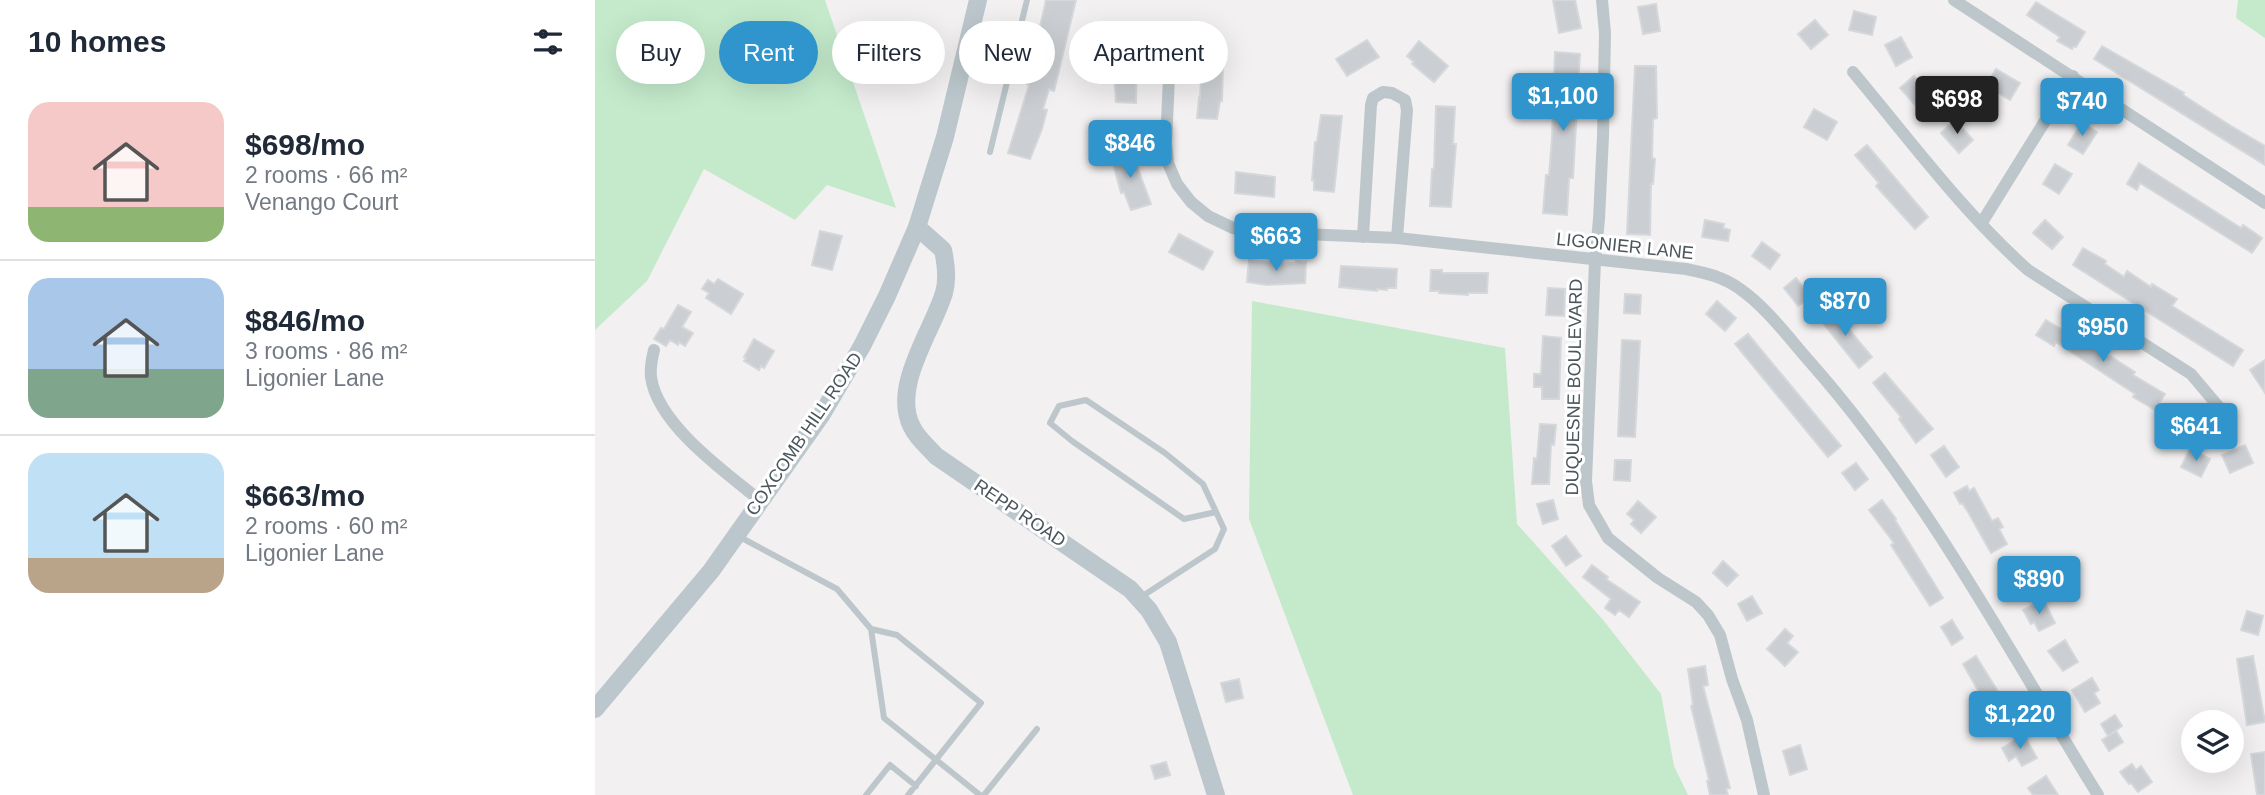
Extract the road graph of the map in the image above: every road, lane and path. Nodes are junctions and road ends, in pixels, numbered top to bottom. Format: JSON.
{"nodes":[{"id":1,"x":978,"y":0,"type":"edge"},
{"id":2,"x":1027,"y":0,"type":"edge"},
{"id":3,"x":1602,"y":0,"type":"edge"},
{"id":4,"x":1954,"y":0,"type":"edge"},
{"id":5,"x":1853,"y":72,"type":"dead end"},
{"id":6,"x":2073,"y":76,"type":"junction"},
{"id":7,"x":1169,"y":84,"type":"edge"},
{"id":8,"x":990,"y":152,"type":"dead end"},
{"id":9,"x":2265,"y":203,"type":"edge"},
{"id":10,"x":1981,"y":223,"type":"junction"},
{"id":11,"x":917,"y":227,"type":"junction"},
{"id":12,"x":1363,"y":237,"type":"junction"},
{"id":13,"x":1397,"y":239,"type":"junction"},
{"id":14,"x":1595,"y":261,"type":"junction"},
{"id":15,"x":653,"y":350,"type":"dead end"},
{"id":16,"x":2218,"y":407,"type":"dead end"},
{"id":17,"x":761,"y":500,"type":"junction"},
{"id":18,"x":1216,"y":512,"type":"junction"},
{"id":19,"x":736,"y":535,"type":"junction"},
{"id":20,"x":1139,"y":598,"type":"junction"},
{"id":21,"x":871,"y":629,"type":"junction"},
{"id":22,"x":595,"y":709,"type":"edge"},
{"id":23,"x":1037,"y":729,"type":"dead end"},
{"id":24,"x":936,"y":760,"type":"junction"},
{"id":25,"x":916,"y":786,"type":"junction"},
{"id":26,"x":866,"y":795,"type":"edge"},
{"id":27,"x":908,"y":795,"type":"edge"},
{"id":28,"x":982,"y":795,"type":"edge"},
{"id":29,"x":1216,"y":795,"type":"edge"},
{"id":30,"x":1764,"y":795,"type":"edge"},
{"id":31,"x":2098,"y":795,"type":"edge"}],
"edges":[{"from":1,"to":11,"type":"main road","name":"COXCOMB HILL ROAD"},
{"from":2,"to":8,"type":"lane"},
{"from":3,"to":14,"type":"street","name":"DUQUESNE BOULEVARD"},
{"from":4,"to":6,"type":"street"},
{"from":5,"to":10,"type":"street"},
{"from":6,"to":9,"type":"street"},
{"from":6,"to":10,"type":"street"},
{"from":7,"to":12,"type":"street","name":"LIGONIER LANE"},
{"from":10,"to":16,"type":"street"},
{"from":11,"to":17,"type":"main road","name":"COXCOMB HILL ROAD"},
{"from":11,"to":20,"type":"main road","name":"REPP ROAD"},
{"from":12,"to":13,"type":"street","name":"LIGONIER LANE"},
{"from":12,"to":13,"type":"street"},
{"from":13,"to":14,"type":"street","name":"LIGONIER LANE"},
{"from":14,"to":30,"type":"street","name":"DUQUESNE BOULEVARD"},
{"from":14,"to":31,"type":"street","name":"LIGONIER LANE"},
{"from":15,"to":17,"type":"street"},
{"from":17,"to":19,"type":"main road","name":"COXCOMB HILL ROAD"},
{"from":18,"to":18,"type":"lane"},
{"from":18,"to":20,"type":"lane"},
{"from":19,"to":21,"type":"lane"},
{"from":19,"to":22,"type":"main road","name":"COXCOMB HILL ROAD"},
{"from":20,"to":29,"type":"main road","name":"REPP ROAD"},
{"from":21,"to":24,"type":"lane"},
{"from":21,"to":24,"type":"lane"},
{"from":23,"to":28,"type":"lane"},
{"from":24,"to":25,"type":"lane"},
{"from":24,"to":28,"type":"lane"},
{"from":25,"to":26,"type":"lane"},
{"from":25,"to":27,"type":"lane"}]}
